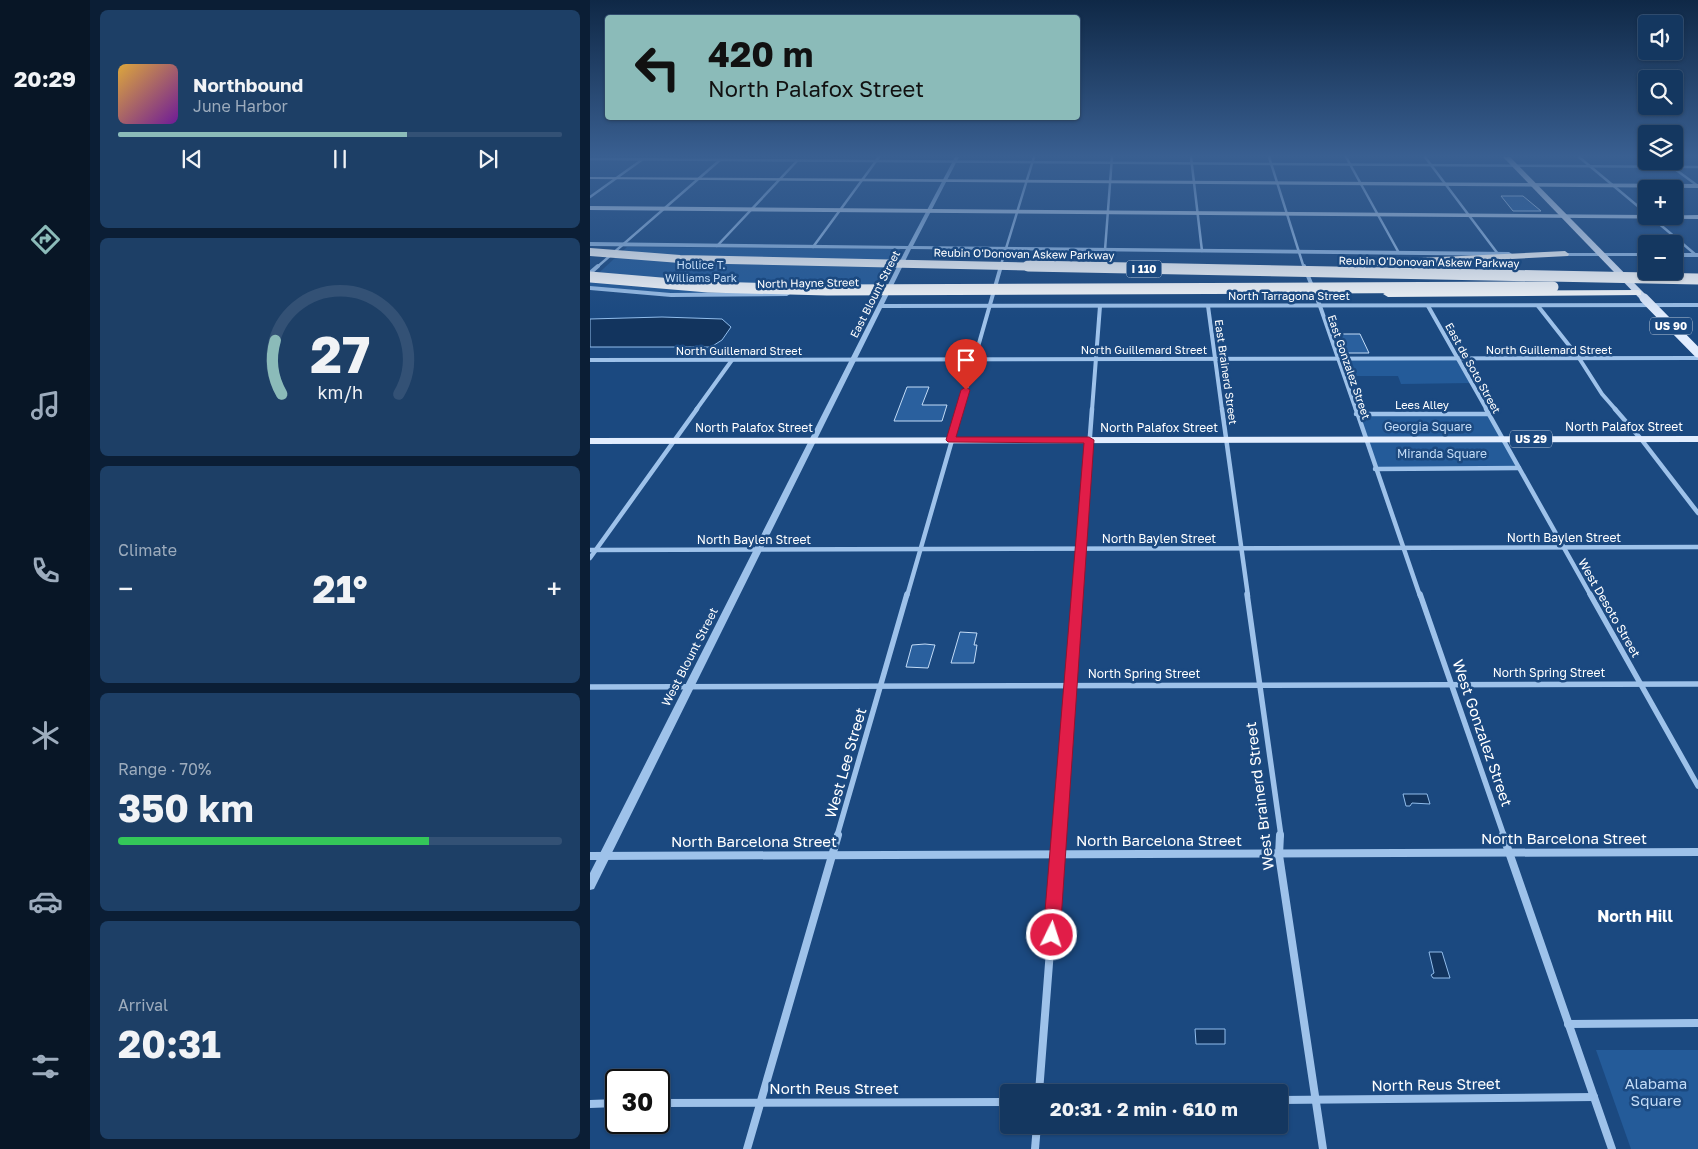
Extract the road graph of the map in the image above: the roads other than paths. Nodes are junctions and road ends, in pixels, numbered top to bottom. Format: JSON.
{"nodes":[{"id":1,"x":840,"y":210,"type":"edge"},
{"id":2,"x":928,"y":210,"type":"edge"},
{"id":3,"x":660,"y":211,"type":"edge"},
{"id":4,"x":750,"y":211,"type":"edge"},
{"id":5,"x":984,"y":211,"type":"edge"},
{"id":6,"x":1018,"y":211,"type":"junction"},
{"id":7,"x":1285,"y":211,"type":"edge"},
{"id":8,"x":1376,"y":211,"type":"edge"},
{"id":9,"x":1465,"y":211,"type":"edge"},
{"id":10,"x":1557,"y":211,"type":"edge"},
{"id":11,"x":1108,"y":212,"type":"junction"},
{"id":12,"x":1197,"y":213,"type":"junction"},
{"id":13,"x":1286,"y":214,"type":"junction"},
{"id":14,"x":1378,"y":214,"type":"junction"},
{"id":15,"x":1468,"y":215,"type":"junction"},
{"id":16,"x":1562,"y":216,"type":"junction"},
{"id":17,"x":1638,"y":216,"type":"edge"},
{"id":18,"x":1683,"y":217,"type":"edge"},
{"id":19,"x":1698,"y":217,"type":"edge"},
{"id":20,"x":1661,"y":225,"type":"edge"},
{"id":21,"x":590,"y":244,"type":"edge"},
{"id":22,"x":620,"y":246,"type":"junction"},
{"id":23,"x":717,"y":246,"type":"junction"},
{"id":24,"x":812,"y":247,"type":"junction"},
{"id":25,"x":909,"y":248,"type":"junction"},
{"id":26,"x":1007,"y":249,"type":"junction"},
{"id":27,"x":1105,"y":250,"type":"junction"},
{"id":28,"x":1202,"y":251,"type":"junction"},
{"id":29,"x":590,"y":252,"type":"edge"},
{"id":30,"x":1298,"y":252,"type":"junction"},
{"id":31,"x":1399,"y":253,"type":"junction"},
{"id":32,"x":1498,"y":254,"type":"junction"},
{"id":33,"x":1565,"y":254,"type":"junction"},
{"id":34,"x":1600,"y":254,"type":"junction"},
{"id":35,"x":1638,"y":255,"type":"edge"},
{"id":36,"x":1683,"y":255,"type":"edge"},
{"id":37,"x":1697,"y":255,"type":"edge"},
{"id":38,"x":949,"y":265,"type":"junction"},
{"id":39,"x":590,"y":273,"type":"edge"},
{"id":40,"x":590,"y":278,"type":"edge"},
{"id":41,"x":1698,"y":279,"type":"edge"},
{"id":42,"x":1698,"y":287,"type":"edge"},
{"id":43,"x":590,"y":288,"type":"edge"},
{"id":44,"x":993,"y":288,"type":"junction"},
{"id":45,"x":888,"y":292,"type":"junction"},
{"id":46,"x":1641,"y":296,"type":"junction"},
{"id":47,"x":1698,"y":305,"type":"edge"},
{"id":48,"x":880,"y":306,"type":"junction"},
{"id":49,"x":990,"y":306,"type":"junction"},
{"id":50,"x":1100,"y":306,"type":"junction"},
{"id":51,"x":1208,"y":306,"type":"junction"},
{"id":52,"x":1320,"y":306,"type":"junction"},
{"id":53,"x":1428,"y":306,"type":"junction"},
{"id":54,"x":1538,"y":306,"type":"junction"},
{"id":55,"x":1698,"y":353,"type":"edge"},
{"id":56,"x":1579,"y":358,"type":"junction"},
{"id":57,"x":1698,"y":358,"type":"edge"},
{"id":58,"x":975,"y":359,"type":"junction"},
{"id":59,"x":1096,"y":359,"type":"junction"},
{"id":60,"x":1216,"y":359,"type":"junction"},
{"id":61,"x":1337,"y":359,"type":"junction"},
{"id":62,"x":1457,"y":359,"type":"junction"},
{"id":63,"x":590,"y":360,"type":"edge"},
{"id":64,"x":732,"y":360,"type":"junction"},
{"id":65,"x":853,"y":360,"type":"junction"},
{"id":66,"x":1356,"y":414,"type":"junction"},
{"id":67,"x":1488,"y":414,"type":"junction"},
{"id":68,"x":1641,"y":439,"type":"junction"},
{"id":69,"x":1698,"y":439,"type":"edge"},
{"id":70,"x":812,"y":440,"type":"junction"},
{"id":71,"x":951,"y":440,"type":"junction"},
{"id":72,"x":1089,"y":440,"type":"junction"},
{"id":73,"x":1226,"y":440,"type":"junction"},
{"id":74,"x":1365,"y":440,"type":"junction"},
{"id":75,"x":1503,"y":440,"type":"junction"},
{"id":76,"x":590,"y":441,"type":"edge"},
{"id":77,"x":674,"y":441,"type":"junction"},
{"id":78,"x":1519,"y":468,"type":"junction"},
{"id":79,"x":1375,"y":469,"type":"junction"},
{"id":80,"x":1698,"y":513,"type":"edge"},
{"id":81,"x":1698,"y":547,"type":"edge"},
{"id":82,"x":1241,"y":548,"type":"junction"},
{"id":83,"x":1403,"y":548,"type":"junction"},
{"id":84,"x":1564,"y":548,"type":"junction"},
{"id":85,"x":920,"y":549,"type":"junction"},
{"id":86,"x":1081,"y":549,"type":"junction"},
{"id":87,"x":593,"y":550,"type":"edge"},
{"id":88,"x":758,"y":550,"type":"junction"},
{"id":89,"x":590,"y":558,"type":"edge"},
{"id":90,"x":1641,"y":684,"type":"junction"},
{"id":91,"x":1698,"y":684,"type":"edge"},
{"id":92,"x":1070,"y":685,"type":"junction"},
{"id":93,"x":1259,"y":685,"type":"junction"},
{"id":94,"x":1450,"y":685,"type":"junction"},
{"id":95,"x":880,"y":686,"type":"junction"},
{"id":96,"x":590,"y":687,"type":"edge"},
{"id":97,"x":689,"y":687,"type":"junction"},
{"id":98,"x":1698,"y":786,"type":"edge"},
{"id":99,"x":1698,"y":852,"type":"edge"},
{"id":100,"x":1509,"y":853,"type":"junction"},
{"id":101,"x":1279,"y":854,"type":"junction"},
{"id":102,"x":590,"y":856,"type":"edge"},
{"id":103,"x":604,"y":856,"type":"junction"},
{"id":104,"x":832,"y":856,"type":"junction"},
{"id":105,"x":1058,"y":856,"type":"junction"},
{"id":106,"x":590,"y":885,"type":"edge"},
{"id":107,"x":1698,"y":1023,"type":"edge"},
{"id":108,"x":1568,"y":1024,"type":"junction"},
{"id":109,"x":1040,"y":1084,"type":"edge"},
{"id":110,"x":1594,"y":1097,"type":"junction"},
{"id":111,"x":1288,"y":1100,"type":"edge"},
{"id":112,"x":1317,"y":1100,"type":"junction"},
{"id":113,"x":1000,"y":1102,"type":"edge"},
{"id":114,"x":605,"y":1103,"type":"edge"},
{"id":115,"x":670,"y":1103,"type":"edge"},
{"id":116,"x":760,"y":1103,"type":"junction"},
{"id":117,"x":590,"y":1104,"type":"edge"},
{"id":118,"x":1036,"y":1134,"type":"edge"},
{"id":119,"x":747,"y":1149,"type":"edge"},
{"id":120,"x":1035,"y":1149,"type":"edge"},
{"id":121,"x":1324,"y":1149,"type":"edge"},
{"id":122,"x":1612,"y":1149,"type":"edge"}],
"edges":[{"from":1,"to":24,"type":"street"},
{"from":2,"to":25,"type":"street","name":"East Blount Street"},
{"from":3,"to":22,"type":"street"},
{"from":4,"to":23,"type":"street"},
{"from":5,"to":6,"type":"main road"},
{"from":6,"to":11,"type":"main road"},
{"from":6,"to":26,"type":"street","name":"West Lee Street"},
{"from":7,"to":13,"type":"street","name":"East Gonzalez Street"},
{"from":8,"to":14,"type":"street"},
{"from":9,"to":15,"type":"street"},
{"from":10,"to":16,"type":"main road","number":"US 90"},
{"from":11,"to":12,"type":"main road"},
{"from":11,"to":27,"type":"street"},
{"from":12,"to":13,"type":"main road"},
{"from":12,"to":28,"type":"street"},
{"from":13,"to":14,"type":"main road"},
{"from":13,"to":30,"type":"street","name":"East Gonzalez Street"},
{"from":14,"to":15,"type":"main road"},
{"from":14,"to":31,"type":"street"},
{"from":15,"to":16,"type":"main road"},
{"from":15,"to":32,"type":"street"},
{"from":16,"to":17,"type":"main road"},
{"from":16,"to":34,"type":"main road","number":"US 90"},
{"from":18,"to":19,"type":"main road"},
{"from":20,"to":37,"type":"street"},
{"from":21,"to":22,"type":"street"},
{"from":22,"to":23,"type":"street"},
{"from":22,"to":39,"type":"street"},
{"from":23,"to":24,"type":"street"},
{"from":24,"to":25,"type":"street"},
{"from":25,"to":26,"type":"street"},
{"from":25,"to":45,"type":"street","name":"East Blount Street"},
{"from":26,"to":27,"type":"street"},
{"from":26,"to":44,"type":"street","name":"West Lee Street"},
{"from":27,"to":28,"type":"street"},
{"from":28,"to":30,"type":"street"},
{"from":29,"to":38,"type":"highway","name":"Reubin O'Donovan Askew Parkway","number":"I 110","bridge":true},
{"from":30,"to":31,"type":"street"},
{"from":30,"to":52,"type":"street","name":"East Gonzalez Street"},
{"from":31,"to":32,"type":"street"},
{"from":32,"to":33,"type":"street"},
{"from":33,"to":34,"type":"street"},
{"from":33,"to":38,"type":"highway","bridge":true},
{"from":34,"to":35,"type":"street"},
{"from":34,"to":46,"type":"main road","number":"US 90"},
{"from":36,"to":37,"type":"street"},
{"from":38,"to":41,"type":"highway","name":"Reubin O'Donovan Askew Parkway","number":"I 110","bridge":true},
{"from":40,"to":44,"type":"highway","name":"Reubin O'Donovan Askew Parkway","number":"I 110","bridge":true},
{"from":42,"to":44,"type":"highway","name":"Reubin O'Donovan Askew Parkway","number":"I 110","bridge":true},
{"from":43,"to":45,"type":"street","name":"North Hayne Street"},
{"from":44,"to":45,"type":"street","name":"North Hayne Street"},
{"from":44,"to":46,"type":"highway","bridge":true},
{"from":44,"to":49,"type":"street","name":"West Lee Street"},
{"from":45,"to":48,"type":"street","name":"East Blount Street"},
{"from":46,"to":55,"type":"main road","number":"US 90","bridge":true},
{"from":47,"to":54,"type":"street","name":"North Tarragona Street"},
{"from":48,"to":49,"type":"street","name":"North Tarragona Street"},
{"from":48,"to":65,"type":"street","name":"East Blount Street"},
{"from":49,"to":50,"type":"street","name":"North Tarragona Street"},
{"from":49,"to":58,"type":"street","name":"West Lee Street"},
{"from":50,"to":51,"type":"street","name":"North Tarragona Street"},
{"from":50,"to":59,"type":"street"},
{"from":51,"to":52,"type":"street","name":"North Tarragona Street"},
{"from":51,"to":60,"type":"street","name":"East Brainerd Street"},
{"from":52,"to":53,"type":"street","name":"North Tarragona Street"},
{"from":52,"to":61,"type":"street","name":"East Gonzalez Street"},
{"from":53,"to":54,"type":"street","name":"North Tarragona Street"},
{"from":53,"to":62,"type":"street","name":"East de Soto Street"},
{"from":54,"to":56,"type":"street"},
{"from":56,"to":57,"type":"street","name":"North Guillemard Street"},
{"from":56,"to":62,"type":"street","name":"North Guillemard Street"},
{"from":56,"to":68,"type":"street"},
{"from":58,"to":59,"type":"street","name":"North Guillemard Street"},
{"from":58,"to":65,"type":"street","name":"North Guillemard Street"},
{"from":58,"to":71,"type":"street","name":"West Lee Street"},
{"from":59,"to":60,"type":"street","name":"North Guillemard Street"},
{"from":59,"to":72,"type":"street"},
{"from":60,"to":61,"type":"street","name":"North Guillemard Street"},
{"from":60,"to":73,"type":"street","name":"East Brainerd Street"},
{"from":61,"to":62,"type":"street","name":"North Guillemard Street"},
{"from":61,"to":66,"type":"street","name":"East Gonzalez Street"},
{"from":62,"to":67,"type":"street","name":"East de Soto Street"},
{"from":63,"to":64,"type":"street","name":"North Guillemard Street"},
{"from":64,"to":65,"type":"street","name":"North Guillemard Street"},
{"from":64,"to":77,"type":"street"},
{"from":65,"to":70,"type":"street","name":"East Blount Street"},
{"from":66,"to":67,"type":"street","name":"Lees Alley"},
{"from":66,"to":74,"type":"street","name":"East Gonzalez Street"},
{"from":67,"to":75,"type":"street","name":"East de Soto Street"},
{"from":68,"to":69,"type":"main road","name":"North Palafox Street","number":"US 29"},
{"from":68,"to":75,"type":"main road","name":"North Palafox Street","number":"US 29"},
{"from":68,"to":80,"type":"street"},
{"from":70,"to":71,"type":"main road","name":"North Palafox Street","number":"US 29"},
{"from":70,"to":77,"type":"main road","name":"North Palafox Street","number":"US 29"},
{"from":70,"to":88,"type":"street","name":"West Blount Street"},
{"from":71,"to":72,"type":"main road","name":"North Palafox Street","number":"US 29"},
{"from":71,"to":85,"type":"street","name":"West Lee Street"},
{"from":72,"to":73,"type":"main road","name":"North Palafox Street","number":"US 29"},
{"from":72,"to":86,"type":"street"},
{"from":73,"to":74,"type":"main road","name":"North Palafox Street","number":"US 29"},
{"from":73,"to":82,"type":"street","name":"West Brainerd Street"},
{"from":74,"to":75,"type":"main road","name":"North Palafox Street","number":"US 29"},
{"from":74,"to":79,"type":"street","name":"West Gonzalez Street"},
{"from":75,"to":78,"type":"street","name":"West Desoto Street"},
{"from":76,"to":77,"type":"main road","name":"North Palafox Street","number":"US 29"},
{"from":77,"to":87,"type":"street"},
{"from":78,"to":79,"type":"street"},
{"from":78,"to":84,"type":"street","name":"West Desoto Street"},
{"from":79,"to":83,"type":"street","name":"West Gonzalez Street"},
{"from":81,"to":84,"type":"street","name":"North Baylen Street"},
{"from":82,"to":83,"type":"street","name":"North Baylen Street"},
{"from":82,"to":86,"type":"street","name":"North Baylen Street"},
{"from":82,"to":93,"type":"street","name":"West Brainerd Street"},
{"from":83,"to":84,"type":"street","name":"North Baylen Street"},
{"from":83,"to":94,"type":"street","name":"West Gonzalez Street"},
{"from":84,"to":90,"type":"street","name":"West Desoto Street"},
{"from":85,"to":86,"type":"street","name":"North Baylen Street"},
{"from":85,"to":88,"type":"street","name":"North Baylen Street"},
{"from":85,"to":95,"type":"street","name":"West Lee Street"},
{"from":86,"to":92,"type":"street"},
{"from":87,"to":88,"type":"street","name":"North Baylen Street"},
{"from":87,"to":89,"type":"street"},
{"from":88,"to":97,"type":"street","name":"West Blount Street"},
{"from":90,"to":91,"type":"street","name":"North Spring Street"},
{"from":90,"to":94,"type":"street","name":"North Spring Street"},
{"from":90,"to":98,"type":"street","name":"West Desoto Street"},
{"from":92,"to":93,"type":"street","name":"North Spring Street"},
{"from":92,"to":95,"type":"street","name":"North Spring Street"},
{"from":92,"to":105,"type":"street"},
{"from":93,"to":94,"type":"street","name":"North Spring Street"},
{"from":93,"to":101,"type":"street","name":"West Brainerd Street"},
{"from":94,"to":100,"type":"street","name":"West Gonzalez Street"},
{"from":95,"to":97,"type":"street","name":"North Spring Street"},
{"from":95,"to":104,"type":"street","name":"West Lee Street"},
{"from":96,"to":97,"type":"street","name":"North Spring Street"},
{"from":97,"to":103,"type":"street","name":"West Blount Street"},
{"from":99,"to":100,"type":"street","name":"North Barcelona Street"},
{"from":100,"to":101,"type":"street","name":"North Barcelona Street"},
{"from":100,"to":108,"type":"street","name":"West Gonzalez Street"},
{"from":101,"to":105,"type":"street","name":"North Barcelona Street"},
{"from":101,"to":112,"type":"street","name":"West Brainerd Street"},
{"from":102,"to":103,"type":"street","name":"North Barcelona Street"},
{"from":103,"to":104,"type":"street","name":"North Barcelona Street"},
{"from":103,"to":106,"type":"street","name":"West Blount Street"},
{"from":104,"to":105,"type":"street","name":"North Barcelona Street"},
{"from":104,"to":116,"type":"street","name":"West Lee Street"},
{"from":105,"to":109,"type":"street"},
{"from":107,"to":108,"type":"street"},
{"from":108,"to":110,"type":"street","name":"West Gonzalez Street"},
{"from":110,"to":112,"type":"street","name":"North Reus Street"},
{"from":110,"to":122,"type":"street","name":"West Gonzalez Street"},
{"from":111,"to":112,"type":"street","name":"North Reus Street"},
{"from":112,"to":121,"type":"street","name":"West Brainerd Street"},
{"from":113,"to":116,"type":"street","name":"North Reus Street"},
{"from":114,"to":117,"type":"street"},
{"from":115,"to":116,"type":"street","name":"North Reus Street"},
{"from":116,"to":119,"type":"street","name":"West Lee Street"},
{"from":118,"to":120,"type":"street"}]}
